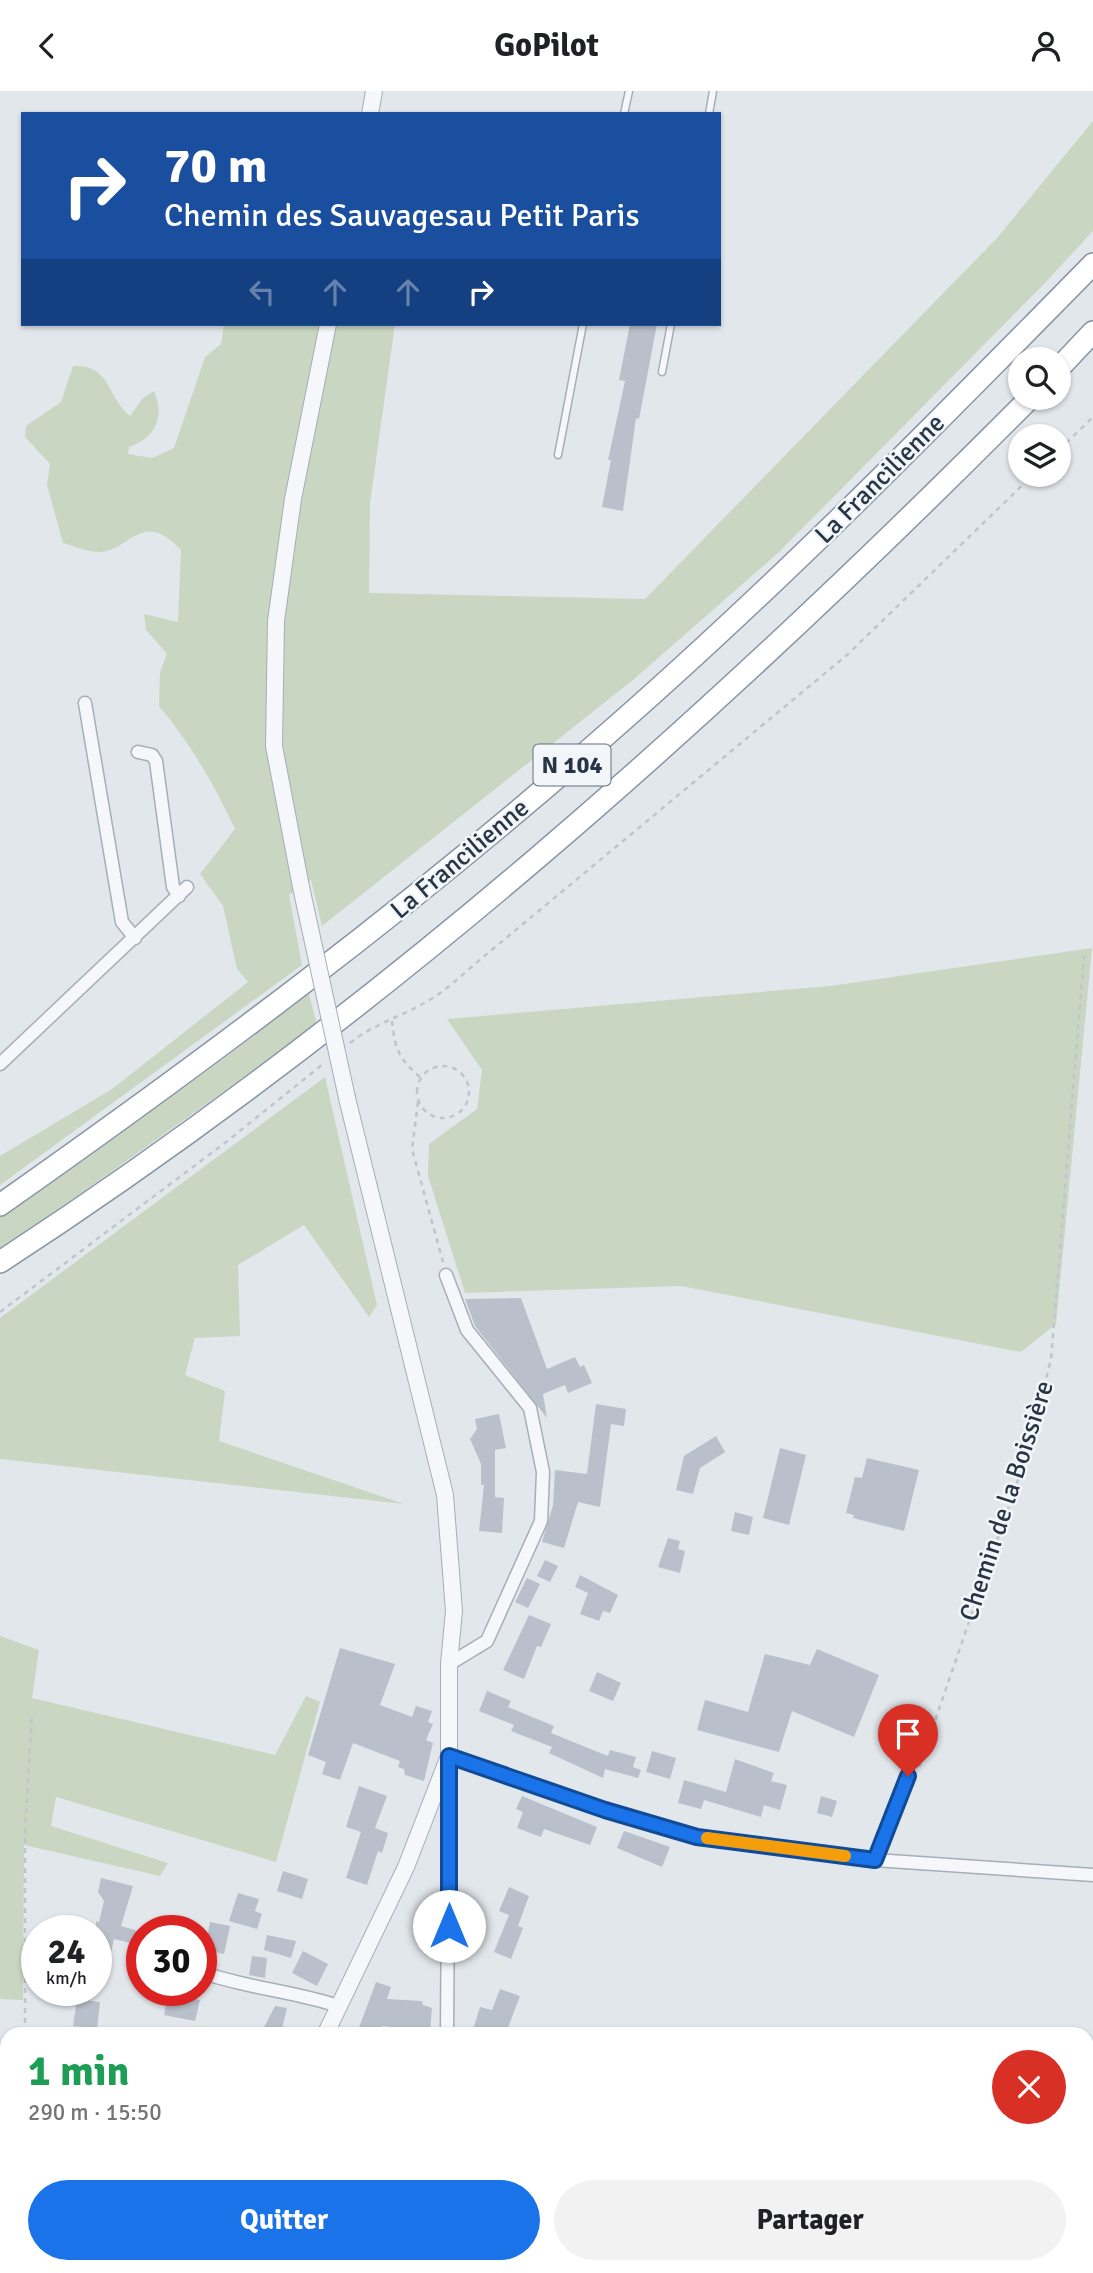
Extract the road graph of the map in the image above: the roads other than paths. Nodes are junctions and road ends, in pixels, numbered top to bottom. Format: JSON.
{"nodes":[{"id":1,"x":374,"y":91,"type":"edge"},
{"id":2,"x":629,"y":91,"type":"edge"},
{"id":3,"x":713,"y":91,"type":"edge"},
{"id":4,"x":370,"y":112,"type":"edge"},
{"id":5,"x":624,"y":112,"type":"edge"},
{"id":6,"x":709,"y":112,"type":"edge"},
{"id":7,"x":1093,"y":264,"type":"edge"},
{"id":8,"x":328,"y":326,"type":"edge"},
{"id":9,"x":583,"y":326,"type":"edge"},
{"id":10,"x":671,"y":326,"type":"edge"},
{"id":11,"x":1093,"y":332,"type":"edge"},
{"id":12,"x":1071,"y":355,"type":"edge"},
{"id":13,"x":662,"y":372,"type":"dead end"},
{"id":14,"x":1018,"y":410,"type":"edge"},
{"id":15,"x":558,"y":455,"type":"dead end"},
{"id":16,"x":85,"y":703,"type":"dead end"},
{"id":17,"x":138,"y":752,"type":"dead end"},
{"id":18,"x":135,"y":938,"type":"junction"},
{"id":19,"x":0,"y":1064,"type":"edge"},
{"id":20,"x":0,"y":1205,"type":"edge"},
{"id":21,"x":0,"y":1262,"type":"edge"},
{"id":22,"x":446,"y":1275,"type":"road end"},
{"id":23,"x":449,"y":1664,"type":"junction"},
{"id":24,"x":449,"y":1756,"type":"junction"},
{"id":25,"x":908,"y":1776,"type":"road end"},
{"id":26,"x":875,"y":1860,"type":"junction"},
{"id":27,"x":1093,"y":1875,"type":"edge"},
{"id":28,"x":217,"y":1978,"type":"edge"},
{"id":29,"x":338,"y":2006,"type":"junction"},
{"id":30,"x":329,"y":2027,"type":"edge"},
{"id":31,"x":447,"y":2027,"type":"edge"}],
"edges":[{"from":1,"to":4,"type":"street"},
{"from":2,"to":5,"type":"lane"},
{"from":3,"to":6,"type":"lane"},
{"from":7,"to":20,"type":"highway","name":"La Francilienne","number":"N 104"},
{"from":8,"to":23,"type":"street","bridge":true},
{"from":9,"to":15,"type":"lane"},
{"from":10,"to":13,"type":"lane"},
{"from":11,"to":12,"type":"highway"},
{"from":14,"to":21,"type":"highway","name":"La Francilienne","number":"N 104"},
{"from":16,"to":18,"type":"street"},
{"from":17,"to":18,"type":"street"},
{"from":18,"to":19,"type":"street"},
{"from":22,"to":23,"type":"street"},
{"from":23,"to":24,"type":"street"},
{"from":24,"to":26,"type":"street"},
{"from":24,"to":29,"type":"street"},
{"from":24,"to":31,"type":"street"},
{"from":25,"to":26,"type":"street"},
{"from":26,"to":27,"type":"street"},
{"from":28,"to":29,"type":"street"},
{"from":29,"to":30,"type":"street"}]}
